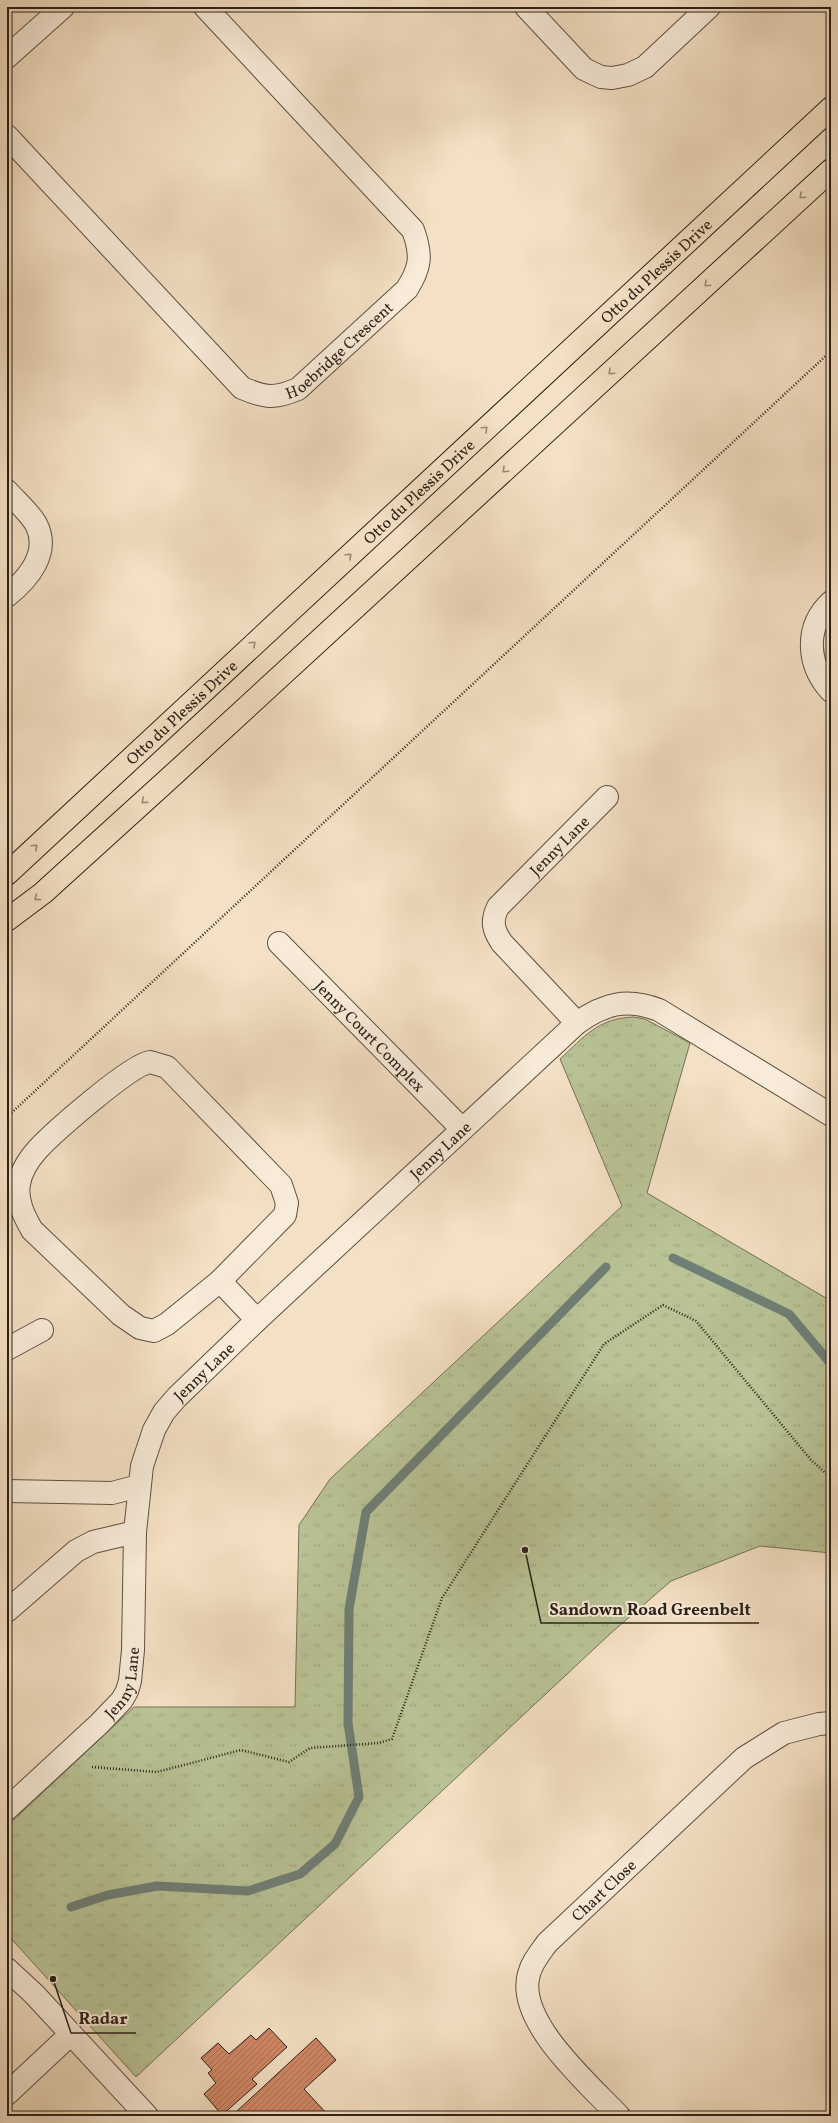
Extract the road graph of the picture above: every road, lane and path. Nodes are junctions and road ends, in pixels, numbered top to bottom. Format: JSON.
{"nodes":[{"id":1,"x":63,"y":7,"type":"edge"},
{"id":2,"x":205,"y":7,"type":"edge"},
{"id":3,"x":526,"y":7,"type":"edge"},
{"id":4,"x":709,"y":7,"type":"edge"},
{"id":5,"x":7,"y":57,"type":"edge"},
{"id":6,"x":831,"y":108,"type":"edge"},
{"id":7,"x":7,"y":136,"type":"edge"},
{"id":8,"x":831,"y":170,"type":"edge"},
{"id":9,"x":831,"y":351,"type":"edge"},
{"id":10,"x":7,"y":492,"type":"edge"},
{"id":11,"x":7,"y":596,"type":"edge"},
{"id":12,"x":831,"y":602,"type":"edge"},
{"id":13,"x":831,"y":691,"type":"edge"},
{"id":14,"x":607,"y":797,"type":"dead end"},
{"id":15,"x":7,"y":874,"type":"edge"},
{"id":16,"x":7,"y":920,"type":"edge"},
{"id":17,"x":278,"y":943,"type":"dead end"},
{"id":18,"x":577,"y":1023,"type":"junction"},
{"id":19,"x":831,"y":1114,"type":"edge"},
{"id":20,"x":7,"y":1117,"type":"edge"},
{"id":21,"x":462,"y":1129,"type":"junction"},
{"id":22,"x":220,"y":1281,"type":"junction"},
{"id":23,"x":257,"y":1320,"type":"junction"},
{"id":24,"x":42,"y":1330,"type":"dead end"},
{"id":25,"x":7,"y":1349,"type":"edge"},
{"id":26,"x":831,"y":1478,"type":"edge"},
{"id":27,"x":139,"y":1486,"type":"junction"},
{"id":28,"x":7,"y":1490,"type":"edge"},
{"id":29,"x":135,"y":1532,"type":"junction"},
{"id":30,"x":7,"y":1611,"type":"edge"},
{"id":31,"x":831,"y":1724,"type":"edge"},
{"id":32,"x":64,"y":1757,"type":"junction"},
{"id":33,"x":7,"y":1809,"type":"edge"},
{"id":34,"x":7,"y":1969,"type":"edge"},
{"id":35,"x":71,"y":2034,"type":"junction"},
{"id":36,"x":7,"y":2094,"type":"edge"},
{"id":37,"x":147,"y":2116,"type":"edge"},
{"id":38,"x":619,"y":2116,"type":"edge"}],
"edges":[{"from":1,"to":5,"type":"street"},
{"from":2,"to":7,"type":"street","name":"Hoebridge Crescent"},
{"from":3,"to":4,"type":"street"},
{"from":15,"to":6,"type":"main road","name":"Otto du Plessis Drive","one_way":true},
{"from":8,"to":16,"type":"main road","one_way":true},
{"from":9,"to":20,"type":"path"},
{"from":10,"to":11,"type":"street"},
{"from":12,"to":13,"type":"street"},
{"from":14,"to":18,"type":"street","name":"Jenny Lane"},
{"from":17,"to":21,"type":"street","name":"Jenny Court Complex"},
{"from":18,"to":19,"type":"street","name":"Jenny Lane"},
{"from":18,"to":21,"type":"street","name":"Jenny Lane"},
{"from":21,"to":23,"type":"street","name":"Jenny Lane"},
{"from":22,"to":22,"type":"street"},
{"from":22,"to":23,"type":"street"},
{"from":23,"to":27,"type":"street","name":"Jenny Lane"},
{"from":24,"to":25,"type":"street"},
{"from":26,"to":32,"type":"path"},
{"from":27,"to":28,"type":"street"},
{"from":27,"to":29,"type":"street","name":"Jenny Lane"},
{"from":29,"to":30,"type":"street"},
{"from":29,"to":32,"type":"street","name":"Jenny Lane"},
{"from":31,"to":38,"type":"street","name":"Chart Close"},
{"from":32,"to":33,"type":"street","name":"Jenny Lane"},
{"from":34,"to":35,"type":"street"},
{"from":35,"to":36,"type":"street"},
{"from":35,"to":37,"type":"street"}]}
